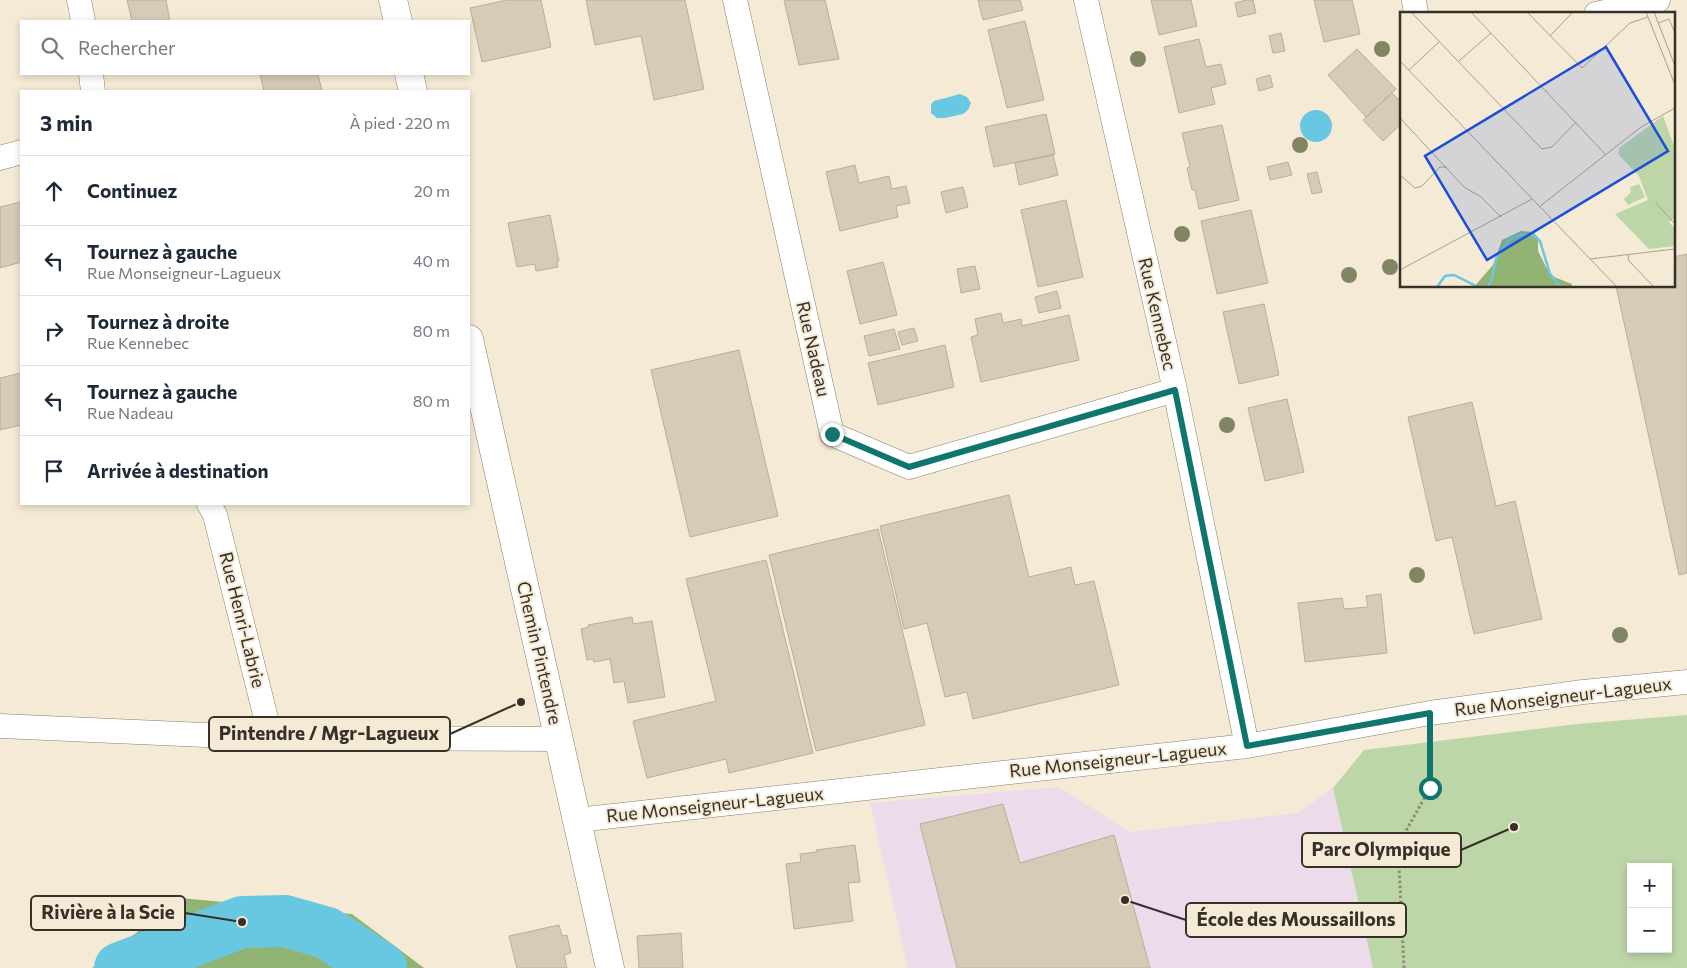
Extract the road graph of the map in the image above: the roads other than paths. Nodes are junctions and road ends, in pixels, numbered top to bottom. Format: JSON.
{"nodes":[{"id":1,"x":79,"y":0,"type":"edge"},
{"id":2,"x":393,"y":0,"type":"edge"},
{"id":3,"x":735,"y":0,"type":"edge"},
{"id":4,"x":1086,"y":0,"type":"edge"},
{"id":5,"x":1658,"y":0,"type":"edge"},
{"id":6,"x":1605,"y":12,"type":"edge"},
{"id":7,"x":83,"y":20,"type":"edge"},
{"id":8,"x":398,"y":20,"type":"edge"},
{"id":9,"x":91,"y":75,"type":"edge"},
{"id":10,"x":409,"y":75,"type":"edge"},
{"id":11,"x":94,"y":90,"type":"edge"},
{"id":12,"x":413,"y":90,"type":"edge"},
{"id":13,"x":20,"y":152,"type":"edge"},
{"id":14,"x":0,"y":158,"type":"edge"},
{"id":15,"x":470,"y":343,"type":"edge"},
{"id":16,"x":1175,"y":390,"type":"junction"},
{"id":17,"x":210,"y":505,"type":"edge"},
{"id":18,"x":1687,"y":682,"type":"edge"},
{"id":19,"x":0,"y":726,"type":"edge"},
{"id":20,"x":271,"y":738,"type":"junction"},
{"id":21,"x":558,"y":739,"type":"junction"},
{"id":22,"x":1247,"y":746,"type":"junction"},
{"id":23,"x":577,"y":820,"type":"junction"},
{"id":24,"x":610,"y":968,"type":"edge"}],
"edges":[{"from":1,"to":7,"type":"street"},
{"from":2,"to":8,"type":"street"},
{"from":3,"to":16,"type":"street","name":"Rue Nadeau"},
{"from":4,"to":16,"type":"street","name":"Rue Kennebec"},
{"from":5,"to":6,"type":"street"},
{"from":9,"to":11,"type":"street"},
{"from":10,"to":12,"type":"street"},
{"from":13,"to":14,"type":"street"},
{"from":15,"to":21,"type":"street","name":"Chemin Pintendre"},
{"from":16,"to":22,"type":"street","name":"Rue Kennebec"},
{"from":17,"to":20,"type":"street","name":"Rue Henri-Labrie"},
{"from":18,"to":22,"type":"street","name":"Rue Monseigneur-Lagueux"},
{"from":19,"to":20,"type":"street"},
{"from":20,"to":21,"type":"street"},
{"from":21,"to":23,"type":"street","name":"Chemin Pintendre"},
{"from":22,"to":23,"type":"street","name":"Rue Monseigneur-Lagueux"},
{"from":23,"to":24,"type":"street","name":"Chemin Pintendre"}]}
